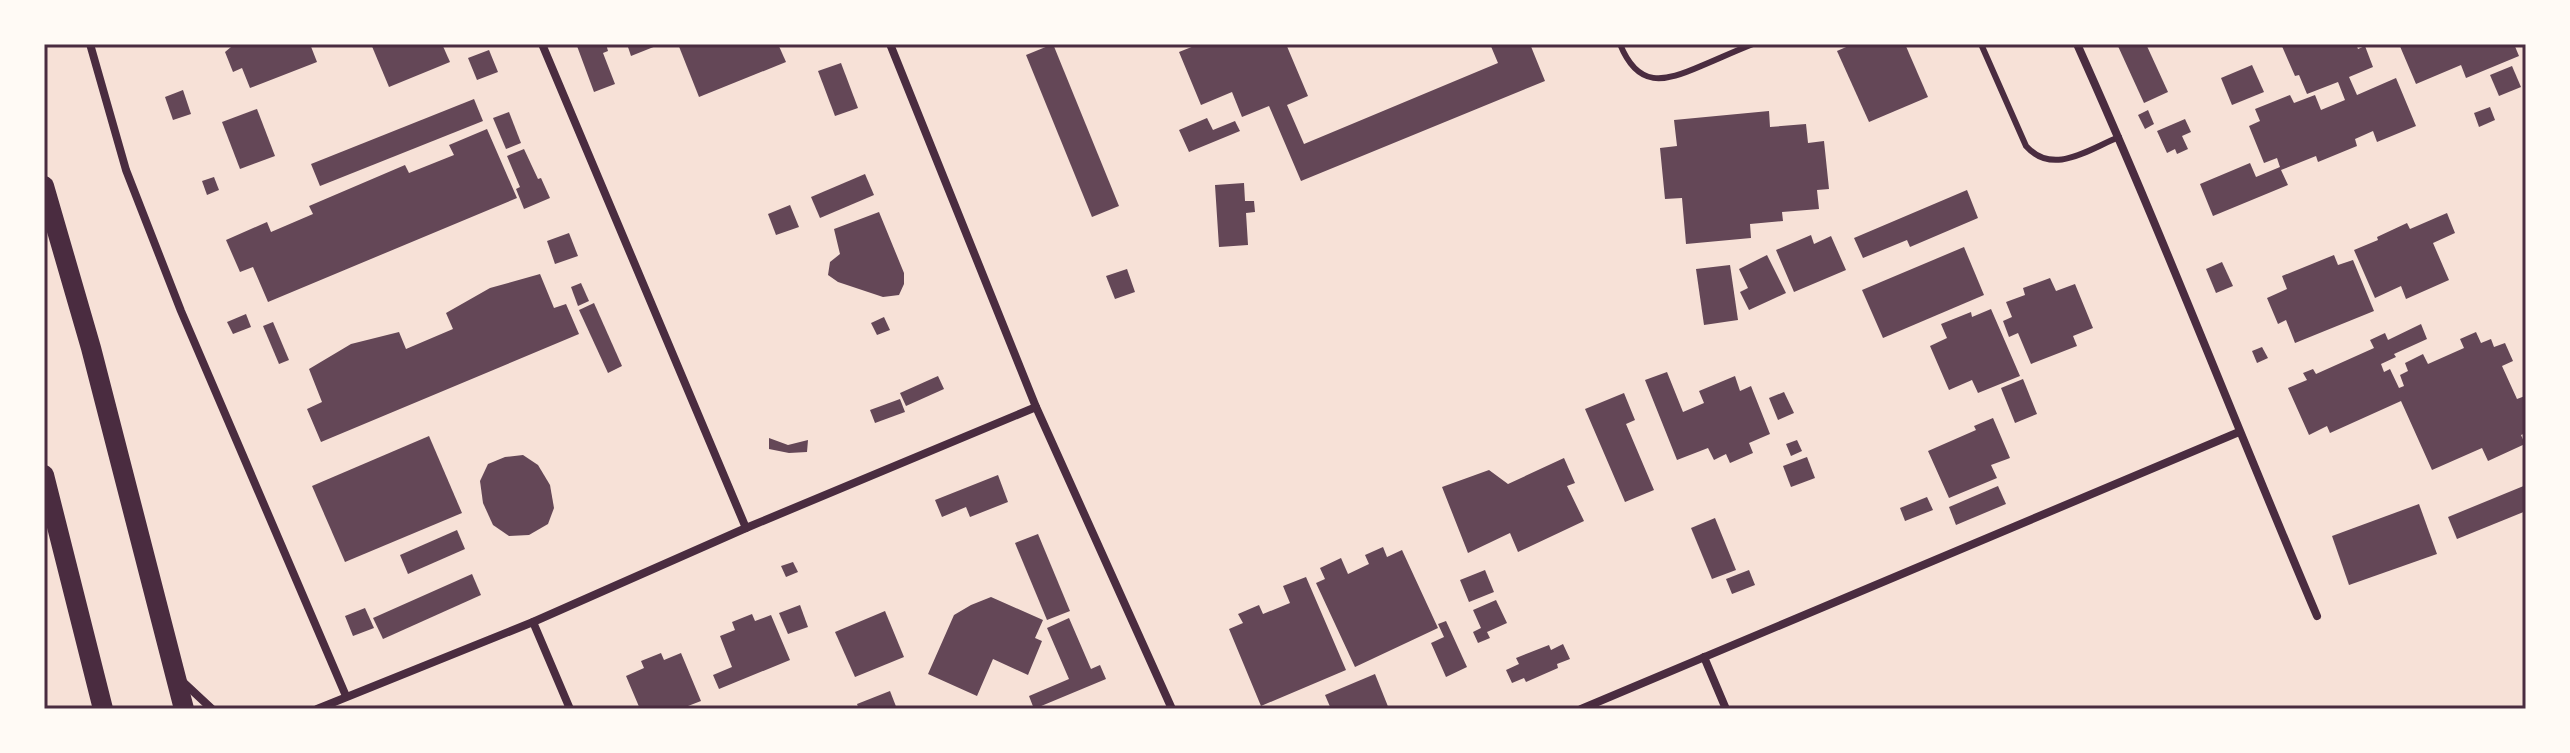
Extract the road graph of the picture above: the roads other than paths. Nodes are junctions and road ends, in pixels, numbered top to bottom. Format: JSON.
{"nodes":[{"id":1,"x":90,"y":44,"type":"edge"},
{"id":2,"x":542,"y":44,"type":"edge"},
{"id":3,"x":890,"y":44,"type":"edge"},
{"id":4,"x":1620,"y":44,"type":"edge"},
{"id":5,"x":1753,"y":44,"type":"edge"},
{"id":6,"x":1981,"y":44,"type":"edge"},
{"id":7,"x":2077,"y":44,"type":"edge"},
{"id":8,"x":2119,"y":137,"type":"junction"},
{"id":9,"x":44,"y":186,"type":"edge"},
{"id":10,"x":1036,"y":407,"type":"junction"},
{"id":11,"x":2239,"y":432,"type":"junction"},
{"id":12,"x":44,"y":475,"type":"edge"},
{"id":13,"x":746,"y":528,"type":"junction"},
{"id":14,"x":2317,"y":616,"type":"dead end"},
{"id":15,"x":533,"y":622,"type":"junction"},
{"id":16,"x":1704,"y":657,"type":"junction"},
{"id":17,"x":175,"y":672,"type":"junction"},
{"id":18,"x":346,"y":696,"type":"junction"},
{"id":19,"x":103,"y":709,"type":"edge"},
{"id":20,"x":184,"y":709,"type":"edge"},
{"id":21,"x":212,"y":709,"type":"edge"},
{"id":22,"x":317,"y":709,"type":"edge"},
{"id":23,"x":570,"y":709,"type":"edge"},
{"id":24,"x":1172,"y":709,"type":"edge"},
{"id":25,"x":1581,"y":709,"type":"edge"},
{"id":26,"x":1726,"y":709,"type":"edge"}],
"edges":[{"from":1,"to":18,"type":"street"},
{"from":2,"to":13,"type":"street"},
{"from":3,"to":10,"type":"street"},
{"from":4,"to":5,"type":"lane"},
{"from":6,"to":8,"type":"lane"},
{"from":7,"to":8,"type":"street"},
{"from":8,"to":11,"type":"street"},
{"from":9,"to":17,"type":"main road"},
{"from":10,"to":13,"type":"street"},
{"from":10,"to":24,"type":"street"},
{"from":11,"to":14,"type":"street"},
{"from":11,"to":16,"type":"street"},
{"from":12,"to":19,"type":"main road"},
{"from":13,"to":15,"type":"street"},
{"from":15,"to":18,"type":"street"},
{"from":15,"to":23,"type":"street"},
{"from":16,"to":25,"type":"street"},
{"from":16,"to":26,"type":"street"},
{"from":17,"to":20,"type":"main road"},
{"from":17,"to":21,"type":"street"},
{"from":18,"to":22,"type":"street"}]}
